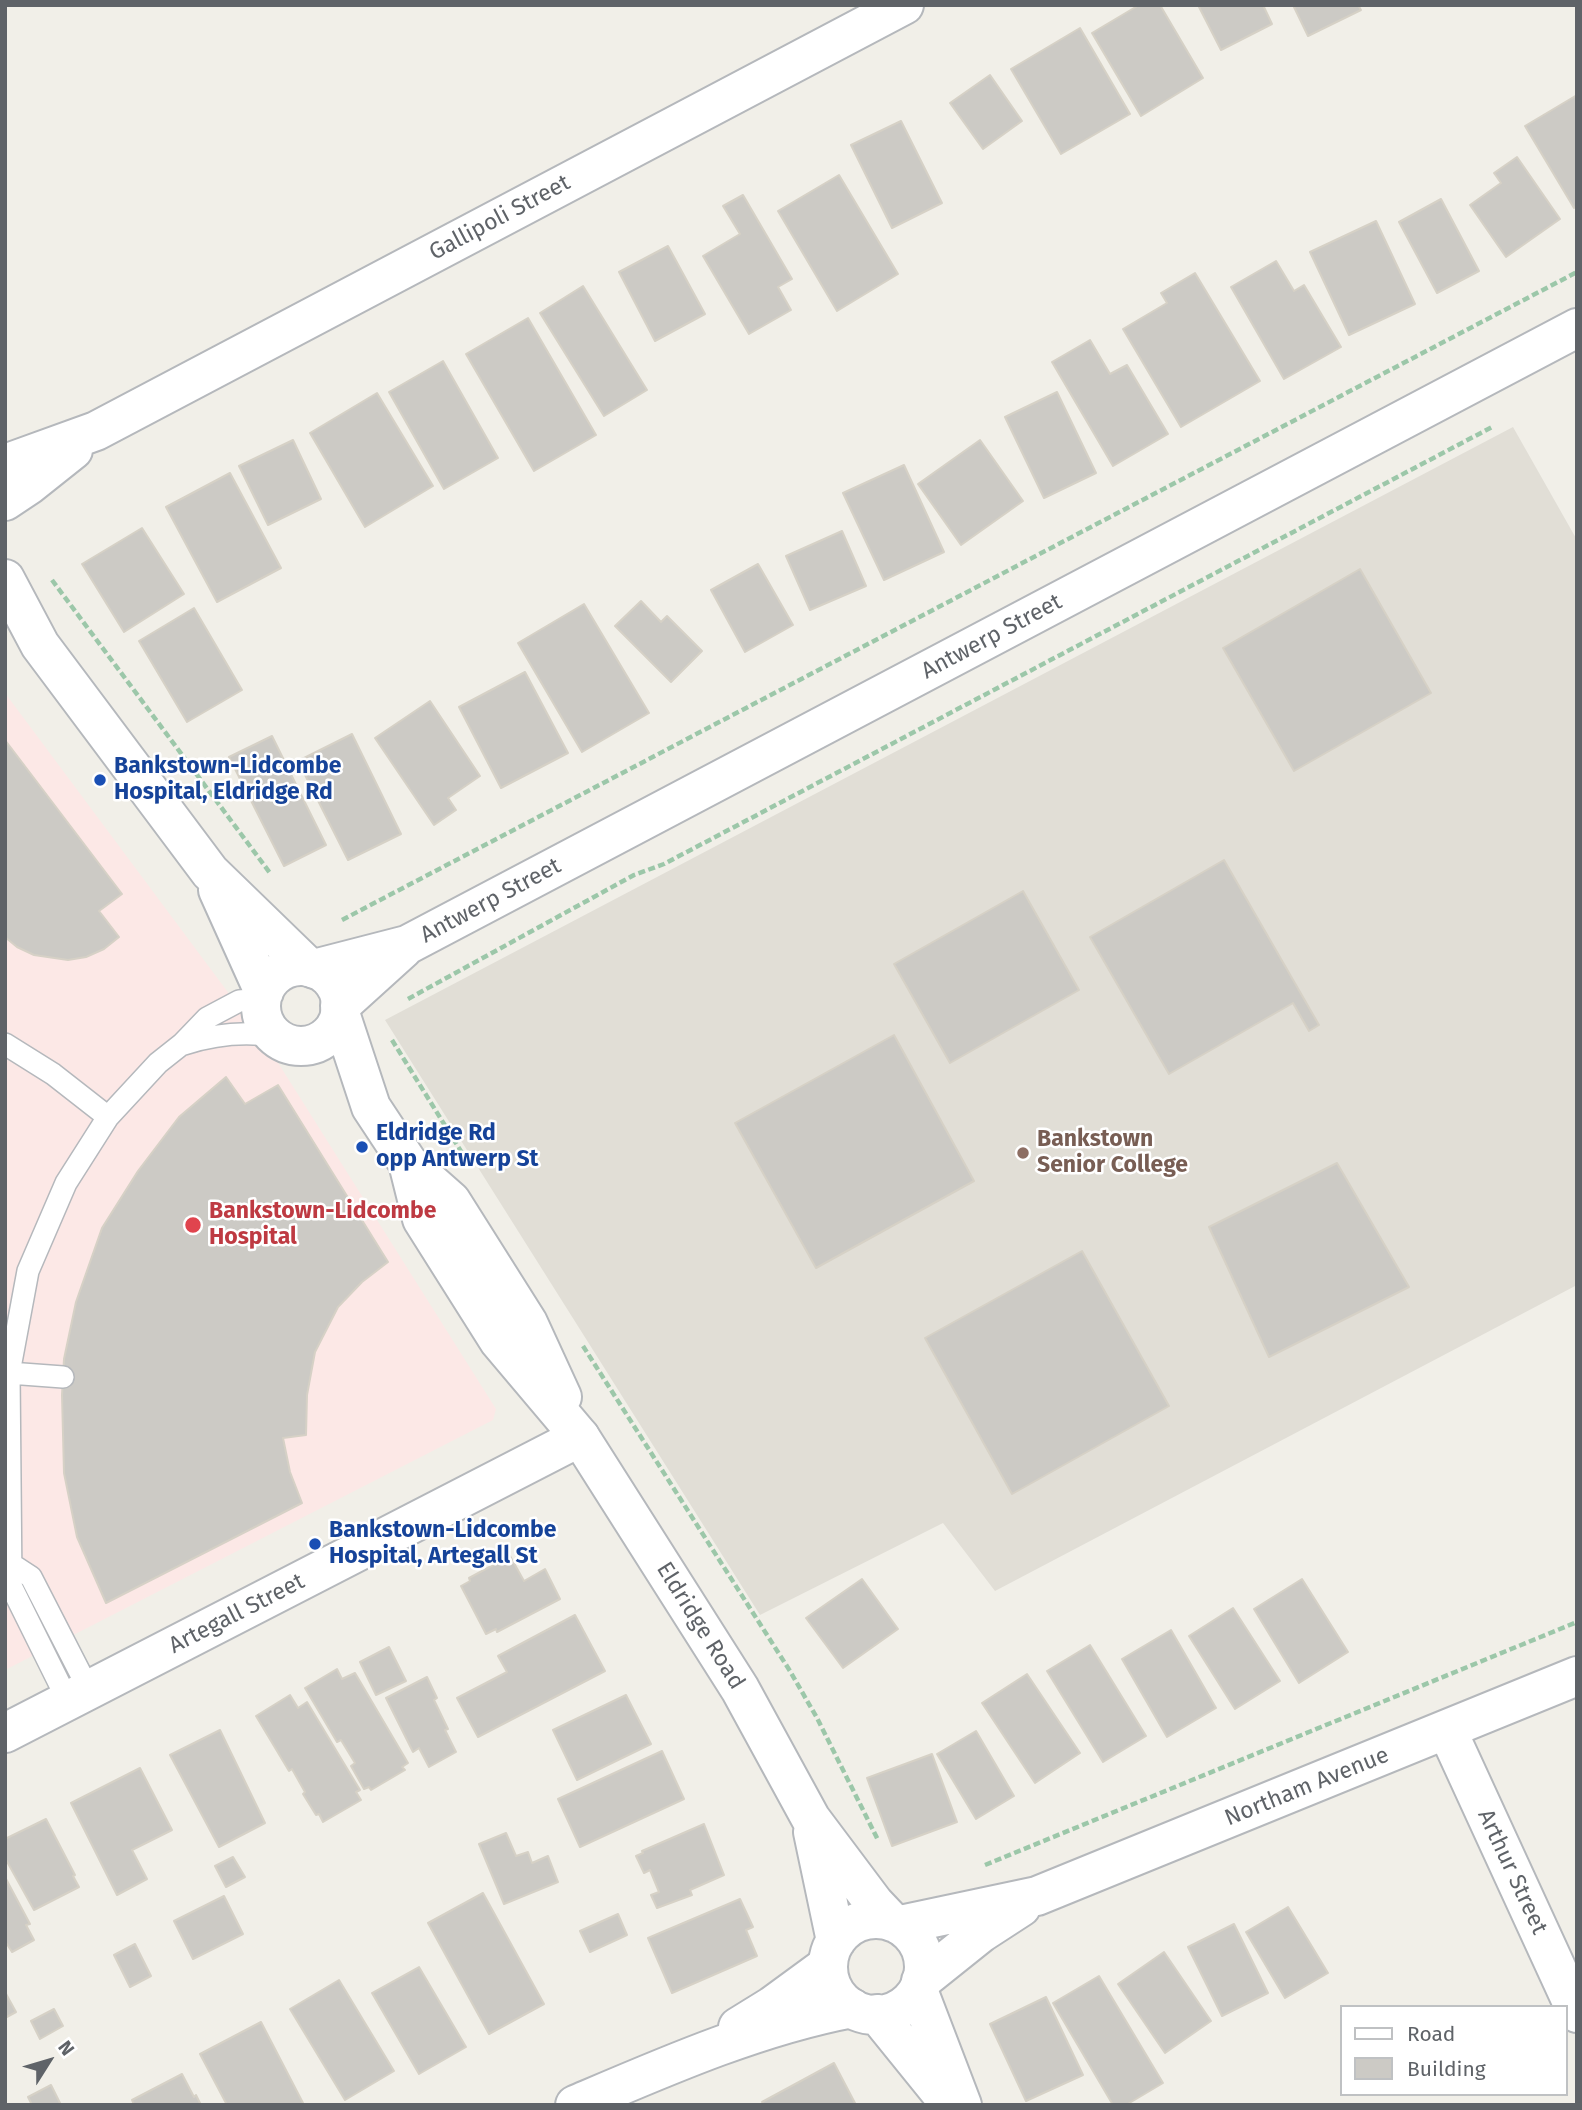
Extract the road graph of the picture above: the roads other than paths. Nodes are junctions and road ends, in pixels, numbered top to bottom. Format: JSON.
{"nodes":[{"id":1,"x":904,"y":5,"type":"edge"},
{"id":2,"x":1577,"y":328,"type":"edge"},
{"id":3,"x":96,"y":431,"type":"junction"},
{"id":4,"x":5,"y":464,"type":"edge"},
{"id":5,"x":5,"y":501,"type":"edge"},
{"id":6,"x":5,"y":579,"type":"edge"},
{"id":7,"x":5,"y":612,"type":"edge"},
{"id":8,"x":40,"y":645,"type":"junction"},
{"id":9,"x":210,"y":872,"type":"junction"},
{"id":10,"x":407,"y":945,"type":"junction"},
{"id":11,"x":311,"y":968,"type":"junction"},
{"id":12,"x":263,"y":995,"type":"junction"},
{"id":13,"x":340,"y":1010,"type":"junction"},
{"id":14,"x":284,"y":1041,"type":"junction"},
{"id":15,"x":5,"y":1044,"type":"edge"},
{"id":16,"x":182,"y":1044,"type":"junction"},
{"id":17,"x":371,"y":1107,"type":"junction"},
{"id":18,"x":108,"y":1117,"type":"junction"},
{"id":19,"x":9,"y":1373,"type":"junction"},
{"id":20,"x":63,"y":1377,"type":"dead end"},
{"id":21,"x":580,"y":1437,"type":"junction"},
{"id":22,"x":9,"y":1562,"type":"edge"},
{"id":23,"x":1577,"y":1676,"type":"edge"},
{"id":24,"x":79,"y":1695,"type":"junction"},
{"id":25,"x":1447,"y":1730,"type":"junction"},
{"id":26,"x":5,"y":1733,"type":"edge"},
{"id":27,"x":811,"y":1819,"type":"junction"},
{"id":28,"x":1037,"y":1896,"type":"junction"},
{"id":29,"x":896,"y":1923,"type":"junction"},
{"id":30,"x":832,"y":1953,"type":"junction"},
{"id":31,"x":920,"y":1985,"type":"junction"},
{"id":32,"x":864,"y":2011,"type":"junction"},
{"id":33,"x":1577,"y":2013,"type":"edge"},
{"id":34,"x":692,"y":2055,"type":"junction"},
{"id":35,"x":575,"y":2105,"type":"edge"},
{"id":36,"x":951,"y":2105,"type":"edge"},
{"id":37,"x":962,"y":2105,"type":"edge"}],
"edges":[{"from":1,"to":3,"type":"street","name":"Gallipoli Street"},
{"from":2,"to":10,"type":"street","name":"Antwerp Street"},
{"from":3,"to":4,"type":"street","name":"Gallipoli Street"},
{"from":3,"to":5,"type":"street","name":"Gallipoli Street"},
{"from":6,"to":8,"type":"street"},
{"from":7,"to":8,"type":"street"},
{"from":8,"to":9,"type":"street"},
{"from":9,"to":11,"type":"street"},
{"from":9,"to":12,"type":"street"},
{"from":10,"to":11,"type":"street","name":"Antwerp Street"},
{"from":10,"to":13,"type":"street","name":"Antwerp Street"},
{"from":11,"to":12,"type":"street"},
{"from":11,"to":13,"type":"street"},
{"from":12,"to":14,"type":"street"},
{"from":12,"to":16,"type":"lane"},
{"from":13,"to":14,"type":"street"},
{"from":13,"to":17,"type":"street","name":"Eldridge Road"},
{"from":14,"to":16,"type":"lane"},
{"from":14,"to":17,"type":"street","name":"Eldridge Road"},
{"from":15,"to":18,"type":"lane"},
{"from":16,"to":18,"type":"lane"},
{"from":17,"to":21,"type":"street","name":"Eldridge Road"},
{"from":18,"to":19,"type":"lane"},
{"from":19,"to":20,"type":"lane"},
{"from":19,"to":22,"type":"lane"},
{"from":21,"to":24,"type":"street","name":"Artegall Street"},
{"from":21,"to":27,"type":"street","name":"Eldridge Road"},
{"from":22,"to":24,"type":"lane"},
{"from":23,"to":25,"type":"street","name":"Northam Avenue"},
{"from":24,"to":26,"type":"street","name":"Artegall Street"},
{"from":25,"to":28,"type":"street","name":"Northam Avenue"},
{"from":25,"to":33,"type":"street","name":"Arthur Street"},
{"from":27,"to":29,"type":"street","name":"Eldridge Road"},
{"from":27,"to":30,"type":"street","name":"Eldridge Road"},
{"from":28,"to":29,"type":"street","name":"Northam Avenue"},
{"from":28,"to":31,"type":"street","name":"Northam Avenue"},
{"from":29,"to":30,"type":"street"},
{"from":29,"to":31,"type":"street"},
{"from":30,"to":32,"type":"street"},
{"from":30,"to":34,"type":"street"},
{"from":31,"to":32,"type":"street"},
{"from":31,"to":37,"type":"street"},
{"from":32,"to":34,"type":"street"},
{"from":32,"to":36,"type":"street"},
{"from":34,"to":35,"type":"street"}]}
